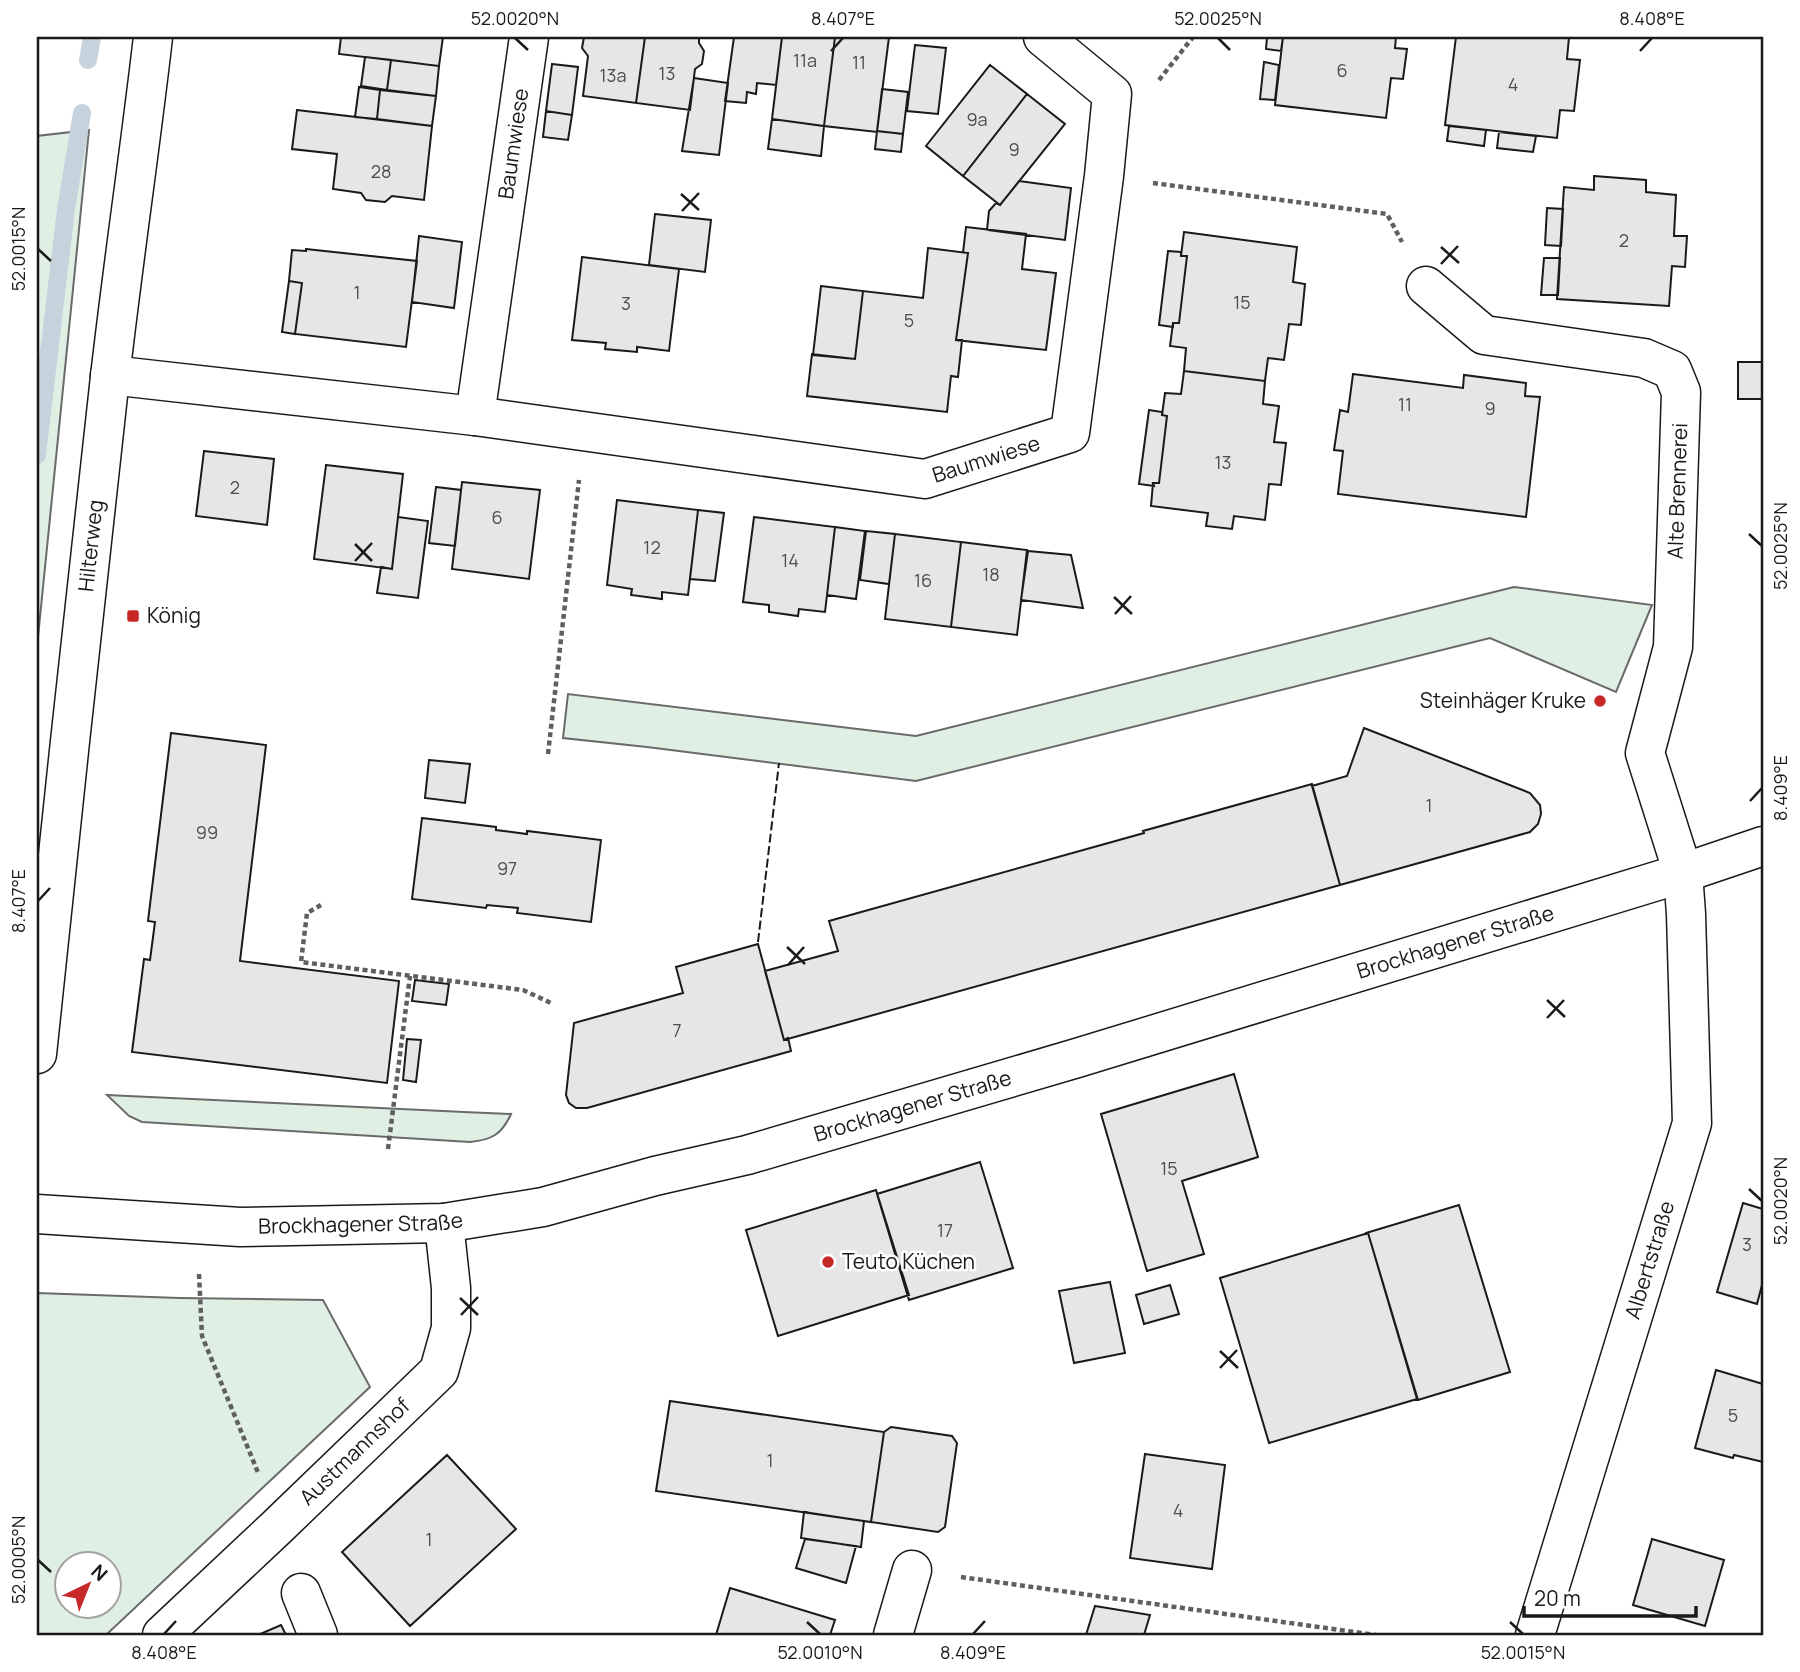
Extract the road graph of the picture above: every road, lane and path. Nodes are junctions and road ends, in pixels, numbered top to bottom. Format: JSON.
{"nodes":[{"id":1,"x":153,"y":37,"type":"edge"},
{"id":2,"x":529,"y":37,"type":"edge"},
{"id":3,"x":1043,"y":37,"type":"edge"},
{"id":4,"x":1104,"y":176,"type":"junction"},
{"id":5,"x":1426,"y":286,"type":"joint"},
{"id":6,"x":110,"y":375,"type":"junction"},
{"id":7,"x":474,"y":416,"type":"junction"},
{"id":8,"x":585,"y":432,"type":"junction"},
{"id":9,"x":548,"y":754,"type":"dead end"},
{"id":10,"x":1763,"y":846,"type":"edge"},
{"id":11,"x":1683,"y":873,"type":"junction"},
{"id":12,"x":321,"y":905,"type":"dead end"},
{"id":13,"x":410,"y":975,"type":"junction"},
{"id":14,"x":551,"y":1003,"type":"dead end"},
{"id":15,"x":37,"y":1054,"type":"edge"},
{"id":16,"x":388,"y":1149,"type":"dead end"},
{"id":17,"x":37,"y":1214,"type":"edge"},
{"id":18,"x":444,"y":1223,"type":"junction"},
{"id":19,"x":196,"y":1224,"type":"junction"},
{"id":20,"x":276,"y":1528,"type":"junction"},
{"id":21,"x":912,"y":1570,"type":"joint"},
{"id":22,"x":301,"y":1594,"type":"dead end"},
{"id":23,"x":162,"y":1635,"type":"edge"},
{"id":24,"x":318,"y":1635,"type":"edge"},
{"id":25,"x":893,"y":1635,"type":"edge"},
{"id":26,"x":1376,"y":1635,"type":"edge"},
{"id":27,"x":1535,"y":1635,"type":"edge"}],
"edges":[{"from":1,"to":6,"type":"street","name":"Hilterweg"},
{"from":2,"to":7,"type":"street","name":"Baumwiese"},
{"from":3,"to":4,"type":"street","name":"Baumwiese"},
{"from":4,"to":5,"type":"path"},
{"from":4,"to":8,"type":"street","name":"Baumwiese"},
{"from":5,"to":11,"type":"street","name":"Alte Brennerei"},
{"from":6,"to":7,"type":"street","name":"Baumwiese"},
{"from":6,"to":15,"type":"street","name":"Hilterweg"},
{"from":7,"to":8,"type":"street","name":"Baumwiese"},
{"from":8,"to":9,"type":"path"},
{"from":10,"to":11,"type":"street","name":"Brockhagener Straße"},
{"from":11,"to":18,"type":"street","name":"Brockhagener Straße"},
{"from":11,"to":27,"type":"street","name":"Albertstraße"},
{"from":12,"to":13,"type":"path"},
{"from":13,"to":14,"type":"path"},
{"from":13,"to":16,"type":"path"},
{"from":17,"to":19,"type":"street","name":"Brockhagener Straße"},
{"from":18,"to":19,"type":"street","name":"Brockhagener Straße"},
{"from":18,"to":20,"type":"street","name":"Austmannshof"},
{"from":19,"to":20,"type":"path"},
{"from":20,"to":23,"type":"street","name":"Austmannshof"},
{"from":21,"to":25,"type":"street"},
{"from":21,"to":26,"type":"path"},
{"from":22,"to":24,"type":"street"}]}
